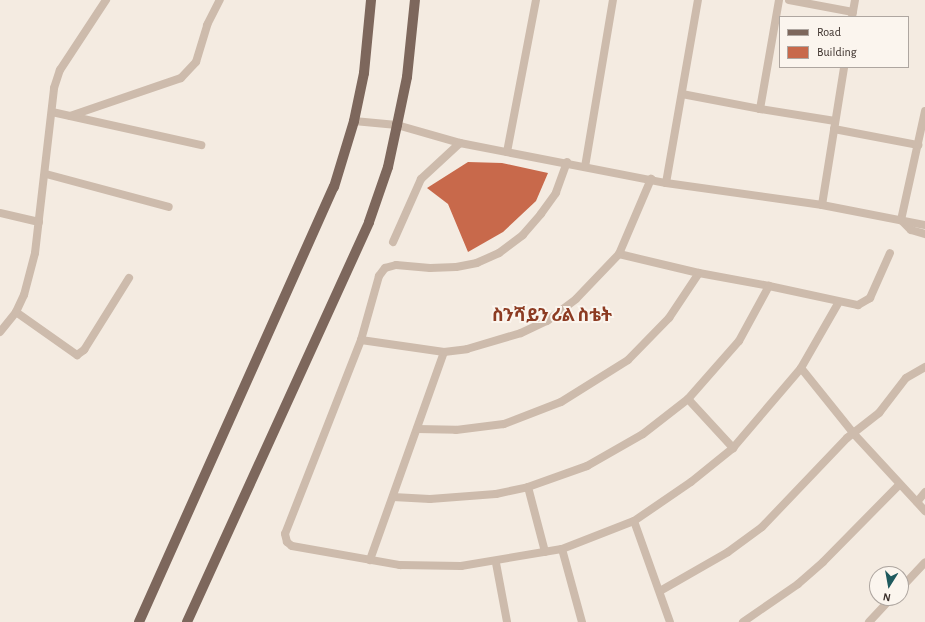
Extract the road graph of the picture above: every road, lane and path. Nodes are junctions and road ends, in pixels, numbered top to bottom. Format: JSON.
{"nodes":[{"id":1,"x":106,"y":0,"type":"edge"},
{"id":2,"x":220,"y":0,"type":"edge"},
{"id":3,"x":371,"y":0,"type":"edge"},
{"id":4,"x":415,"y":0,"type":"edge"},
{"id":5,"x":536,"y":0,"type":"edge"},
{"id":6,"x":614,"y":0,"type":"edge"},
{"id":7,"x":698,"y":0,"type":"edge"},
{"id":8,"x":779,"y":0,"type":"edge"},
{"id":9,"x":789,"y":0,"type":"edge"},
{"id":10,"x":855,"y":0,"type":"edge"},
{"id":11,"x":852,"y":14,"type":"edge"},
{"id":12,"x":844,"y":68,"type":"edge"},
{"id":13,"x":682,"y":94,"type":"junction"},
{"id":14,"x":760,"y":109,"type":"junction"},
{"id":15,"x":925,"y":111,"type":"edge"},
{"id":16,"x":52,"y":112,"type":"junction"},
{"id":17,"x":70,"y":116,"type":"junction"},
{"id":18,"x":354,"y":121,"type":"junction"},
{"id":19,"x":397,"y":125,"type":"junction"},
{"id":20,"x":835,"y":125,"type":"junction"},
{"id":21,"x":460,"y":143,"type":"junction"},
{"id":22,"x":918,"y":144,"type":"junction"},
{"id":23,"x":201,"y":145,"type":"dead end"},
{"id":24,"x":507,"y":152,"type":"junction"},
{"id":25,"x":567,"y":162,"type":"junction"},
{"id":26,"x":585,"y":167,"type":"junction"},
{"id":27,"x":46,"y":174,"type":"junction"},
{"id":28,"x":651,"y":179,"type":"junction"},
{"id":29,"x":666,"y":183,"type":"junction"},
{"id":30,"x":822,"y":205,"type":"junction"},
{"id":31,"x":169,"y":206,"type":"dead end"},
{"id":32,"x":0,"y":213,"type":"edge"},
{"id":33,"x":902,"y":220,"type":"junction"},
{"id":34,"x":39,"y":222,"type":"junction"},
{"id":35,"x":925,"y":225,"type":"edge"},
{"id":36,"x":925,"y":234,"type":"edge"},
{"id":37,"x":393,"y":242,"type":"dead end"},
{"id":38,"x":890,"y":253,"type":"dead end"},
{"id":39,"x":620,"y":254,"type":"junction"},
{"id":40,"x":699,"y":273,"type":"junction"},
{"id":41,"x":128,"y":278,"type":"dead end"},
{"id":42,"x":768,"y":286,"type":"junction"},
{"id":43,"x":839,"y":302,"type":"junction"},
{"id":44,"x":16,"y":312,"type":"junction"},
{"id":45,"x":3,"y":325,"type":"edge"},
{"id":46,"x":0,"y":332,"type":"edge"},
{"id":47,"x":361,"y":340,"type":"junction"},
{"id":48,"x":444,"y":352,"type":"junction"},
{"id":49,"x":925,"y":367,"type":"edge"},
{"id":50,"x":801,"y":368,"type":"junction"},
{"id":51,"x":688,"y":399,"type":"junction"},
{"id":52,"x":417,"y":429,"type":"junction"},
{"id":53,"x":854,"y":434,"type":"junction"},
{"id":54,"x":733,"y":448,"type":"junction"},
{"id":55,"x":899,"y":484,"type":"junction"},
{"id":56,"x":528,"y":487,"type":"junction"},
{"id":57,"x":925,"y":492,"type":"edge"},
{"id":58,"x":392,"y":497,"type":"junction"},
{"id":59,"x":918,"y":502,"type":"junction"},
{"id":60,"x":925,"y":511,"type":"edge"},
{"id":61,"x":634,"y":521,"type":"junction"},
{"id":62,"x":562,"y":549,"type":"junction"},
{"id":63,"x":545,"y":552,"type":"junction"},
{"id":64,"x":370,"y":560,"type":"junction"},
{"id":65,"x":925,"y":562,"type":"edge"},
{"id":66,"x":496,"y":563,"type":"junction"},
{"id":67,"x":909,"y":579,"type":"edge"},
{"id":68,"x":660,"y":591,"type":"junction"},
{"id":69,"x":884,"y":606,"type":"edge"},
{"id":70,"x":139,"y":622,"type":"edge"},
{"id":71,"x":187,"y":622,"type":"edge"},
{"id":72,"x":507,"y":622,"type":"edge"},
{"id":73,"x":582,"y":622,"type":"edge"},
{"id":74,"x":670,"y":622,"type":"edge"},
{"id":75,"x":743,"y":622,"type":"edge"},
{"id":76,"x":869,"y":622,"type":"edge"}],
"edges":[{"from":1,"to":16,"type":"street"},
{"from":2,"to":17,"type":"street"},
{"from":3,"to":18,"type":"main road"},
{"from":4,"to":19,"type":"main road"},
{"from":5,"to":24,"type":"street"},
{"from":6,"to":26,"type":"street"},
{"from":7,"to":13,"type":"street"},
{"from":8,"to":14,"type":"street"},
{"from":9,"to":11,"type":"street"},
{"from":10,"to":11,"type":"street"},
{"from":12,"to":20,"type":"street"},
{"from":13,"to":14,"type":"street"},
{"from":13,"to":29,"type":"street"},
{"from":14,"to":20,"type":"street"},
{"from":15,"to":22,"type":"street"},
{"from":16,"to":17,"type":"street"},
{"from":16,"to":27,"type":"street"},
{"from":17,"to":23,"type":"street"},
{"from":18,"to":19,"type":"street"},
{"from":18,"to":70,"type":"main road"},
{"from":19,"to":21,"type":"street"},
{"from":19,"to":71,"type":"main road"},
{"from":20,"to":22,"type":"street"},
{"from":20,"to":30,"type":"street"},
{"from":21,"to":24,"type":"street"},
{"from":21,"to":37,"type":"street"},
{"from":22,"to":33,"type":"street"},
{"from":24,"to":25,"type":"street"},
{"from":25,"to":26,"type":"street"},
{"from":25,"to":47,"type":"street"},
{"from":26,"to":28,"type":"street"},
{"from":27,"to":31,"type":"street"},
{"from":27,"to":34,"type":"street"},
{"from":28,"to":29,"type":"street"},
{"from":28,"to":39,"type":"street"},
{"from":29,"to":30,"type":"street"},
{"from":30,"to":33,"type":"street"},
{"from":32,"to":34,"type":"street"},
{"from":33,"to":35,"type":"street"},
{"from":33,"to":36,"type":"street"},
{"from":34,"to":44,"type":"street"},
{"from":38,"to":43,"type":"street"},
{"from":39,"to":40,"type":"street"},
{"from":39,"to":48,"type":"street"},
{"from":40,"to":42,"type":"street"},
{"from":40,"to":52,"type":"street"},
{"from":41,"to":44,"type":"street"},
{"from":42,"to":43,"type":"street"},
{"from":42,"to":51,"type":"street"},
{"from":43,"to":50,"type":"street"},
{"from":44,"to":45,"type":"street"},
{"from":45,"to":46,"type":"street"},
{"from":47,"to":48,"type":"street"},
{"from":47,"to":64,"type":"street"},
{"from":48,"to":52,"type":"street"},
{"from":49,"to":53,"type":"street"},
{"from":50,"to":53,"type":"street"},
{"from":50,"to":54,"type":"street"},
{"from":51,"to":54,"type":"street"},
{"from":51,"to":56,"type":"street"},
{"from":52,"to":58,"type":"street"},
{"from":53,"to":55,"type":"street"},
{"from":53,"to":68,"type":"street"},
{"from":54,"to":61,"type":"street"},
{"from":55,"to":59,"type":"street"},
{"from":55,"to":75,"type":"street"},
{"from":56,"to":58,"type":"street"},
{"from":56,"to":63,"type":"street"},
{"from":57,"to":59,"type":"street"},
{"from":58,"to":64,"type":"street"},
{"from":59,"to":60,"type":"street"},
{"from":61,"to":62,"type":"street"},
{"from":61,"to":68,"type":"street"},
{"from":62,"to":63,"type":"street"},
{"from":62,"to":73,"type":"street"},
{"from":63,"to":66,"type":"street"},
{"from":64,"to":66,"type":"street"},
{"from":65,"to":67,"type":"street"},
{"from":66,"to":72,"type":"street"},
{"from":68,"to":74,"type":"street"},
{"from":69,"to":76,"type":"street"}]}
